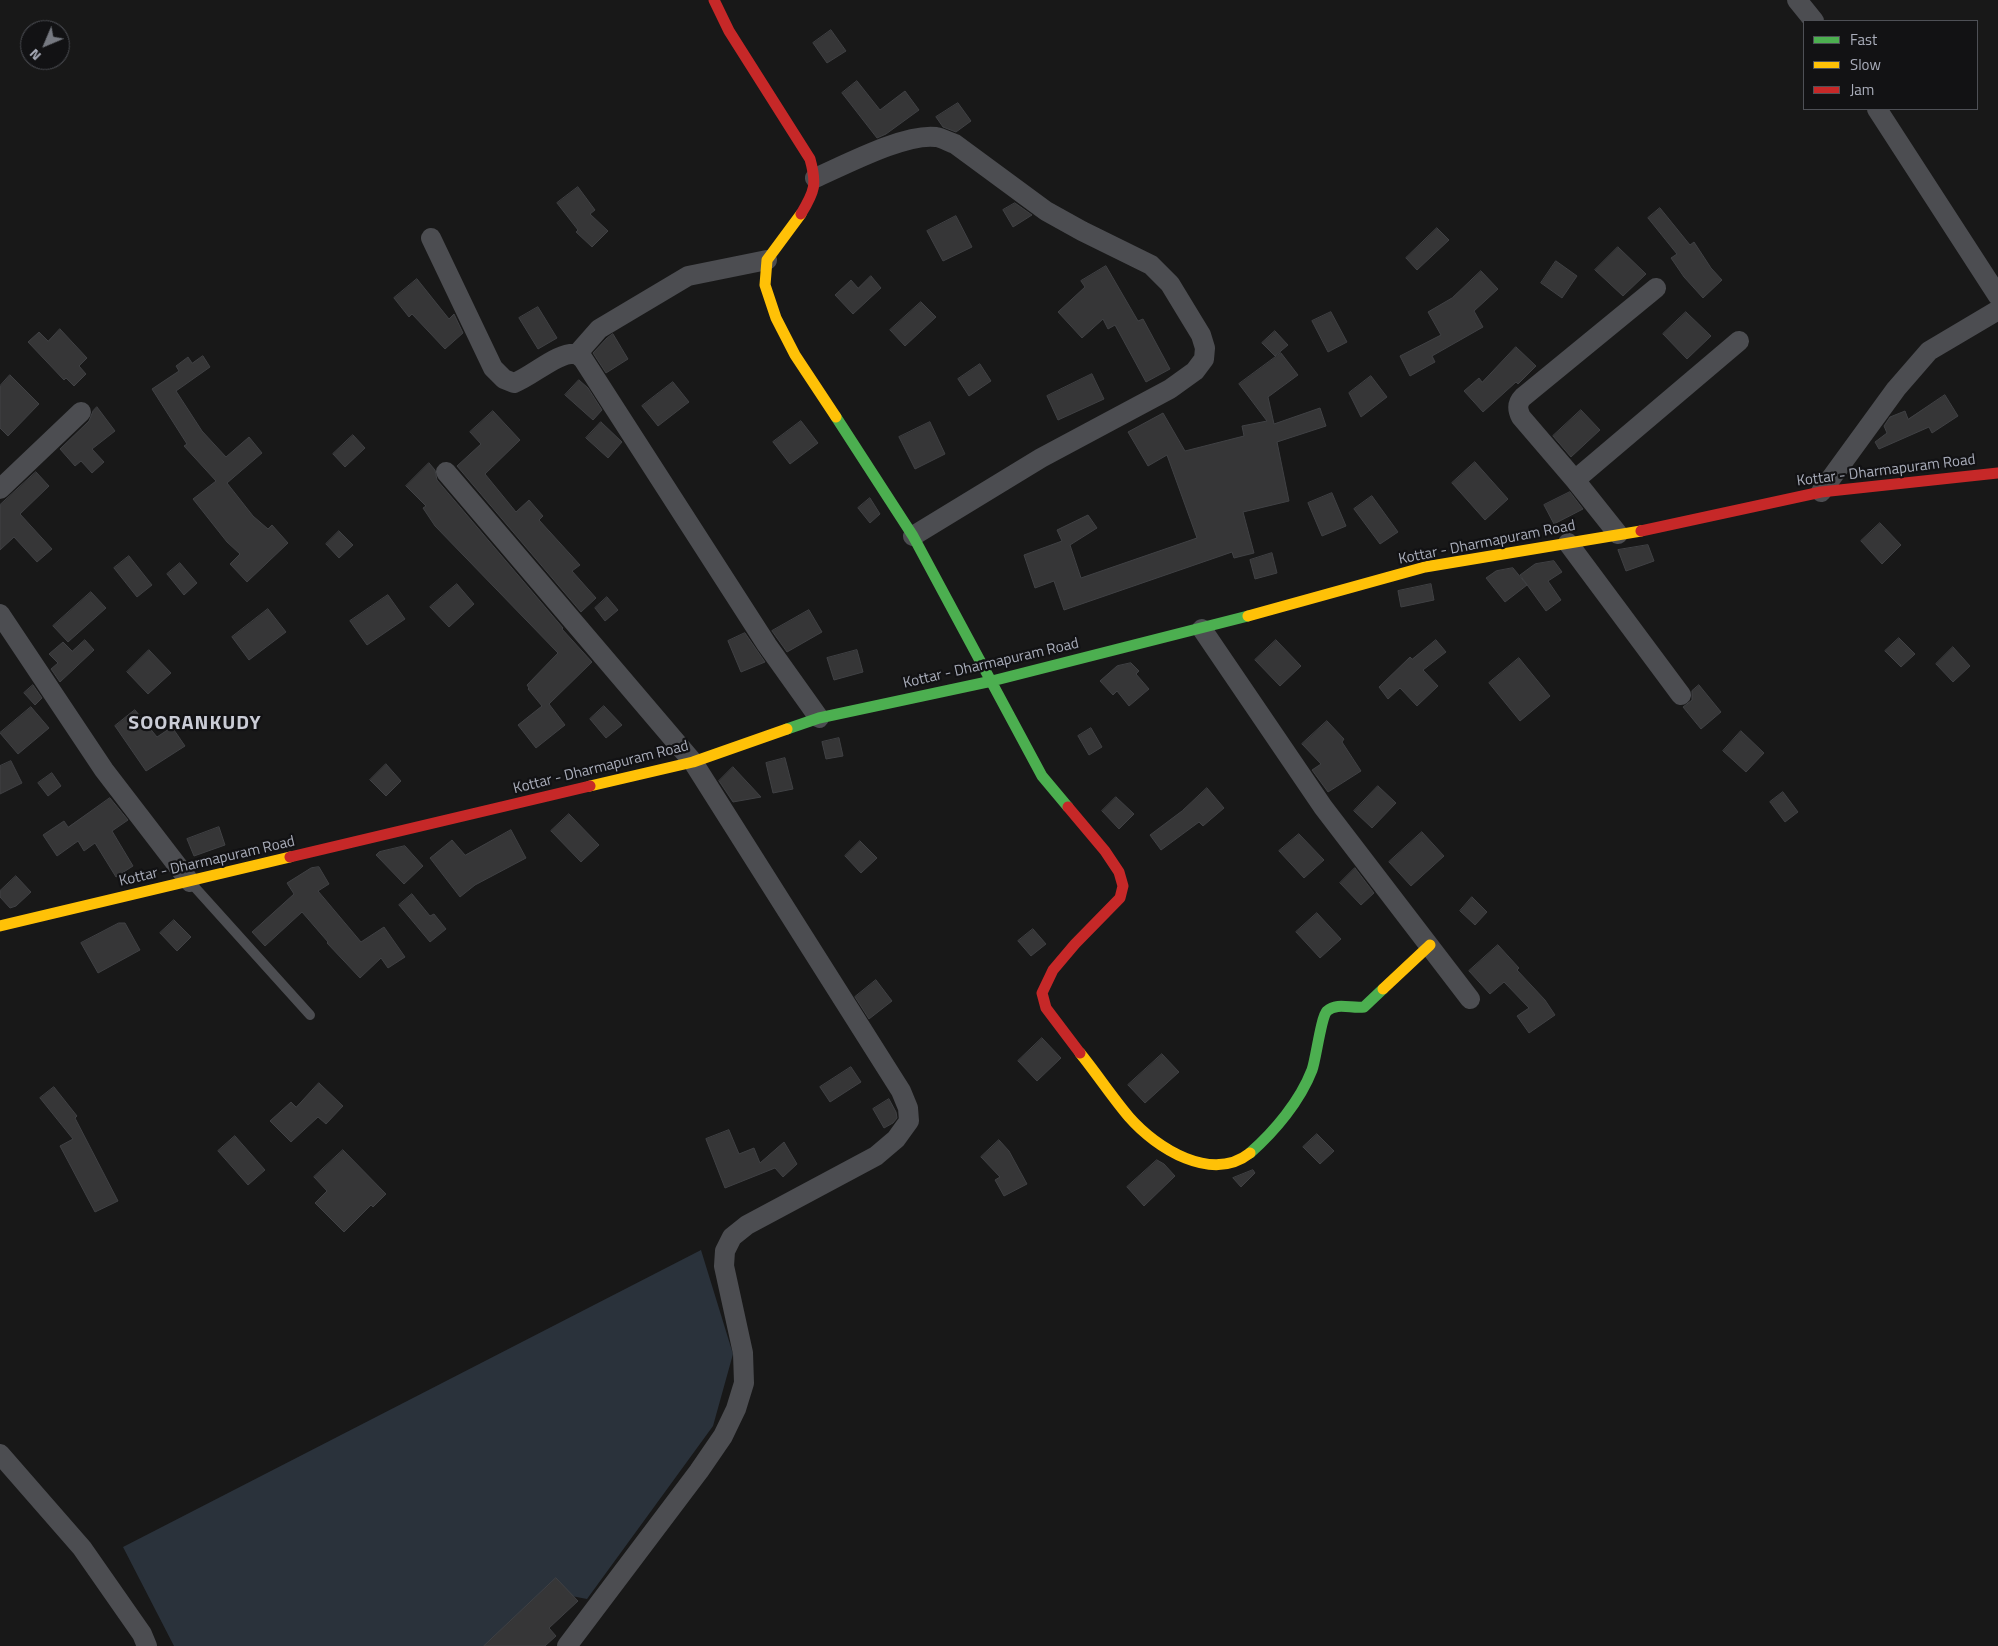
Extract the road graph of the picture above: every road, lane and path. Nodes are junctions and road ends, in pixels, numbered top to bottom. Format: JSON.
{"nodes":[{"id":1,"x":714,"y":0,"type":"edge"},
{"id":2,"x":1797,"y":0,"type":"edge"},
{"id":3,"x":1813,"y":20,"type":"edge"},
{"id":4,"x":1878,"y":110,"type":"edge"},
{"id":5,"x":815,"y":178,"type":"junction"},
{"id":6,"x":431,"y":238,"type":"dead end"},
{"id":7,"x":766,"y":260,"type":"junction"},
{"id":8,"x":1656,"y":288,"type":"dead end"},
{"id":9,"x":1998,"y":296,"type":"edge"},
{"id":10,"x":1998,"y":310,"type":"edge"},
{"id":11,"x":1739,"y":341,"type":"dead end"},
{"id":12,"x":577,"y":354,"type":"junction"},
{"id":13,"x":81,"y":412,"type":"dead end"},
{"id":14,"x":446,"y":472,"type":"dead end"},
{"id":15,"x":1998,"y":473,"type":"edge"},
{"id":16,"x":1576,"y":480,"type":"junction"},
{"id":17,"x":0,"y":489,"type":"edge"},
{"id":18,"x":1821,"y":492,"type":"junction"},
{"id":19,"x":1618,"y":534,"type":"junction"},
{"id":20,"x":913,"y":536,"type":"junction"},
{"id":21,"x":1568,"y":543,"type":"junction"},
{"id":22,"x":0,"y":614,"type":"edge"},
{"id":23,"x":1202,"y":629,"type":"junction"},
{"id":24,"x":992,"y":681,"type":"junction"},
{"id":25,"x":1681,"y":695,"type":"dead end"},
{"id":26,"x":820,"y":718,"type":"junction"},
{"id":27,"x":693,"y":762,"type":"junction"},
{"id":28,"x":190,"y":882,"type":"junction"},
{"id":29,"x":0,"y":926,"type":"edge"},
{"id":30,"x":1430,"y":945,"type":"junction"},
{"id":31,"x":1470,"y":999,"type":"dead end"},
{"id":32,"x":310,"y":1015,"type":"dead end"},
{"id":33,"x":0,"y":1454,"type":"edge"},
{"id":34,"x":147,"y":1646,"type":"edge"},
{"id":35,"x":567,"y":1646,"type":"edge"}],
"edges":[{"from":1,"to":5,"type":"main road"},
{"from":2,"to":3,"type":"street"},
{"from":4,"to":9,"type":"street"},
{"from":5,"to":7,"type":"main road"},
{"from":5,"to":20,"type":"street"},
{"from":6,"to":12,"type":"street"},
{"from":7,"to":12,"type":"street"},
{"from":7,"to":20,"type":"main road"},
{"from":8,"to":16,"type":"street"},
{"from":10,"to":18,"type":"street"},
{"from":11,"to":16,"type":"street"},
{"from":12,"to":26,"type":"street"},
{"from":13,"to":17,"type":"street"},
{"from":14,"to":27,"type":"street"},
{"from":15,"to":18,"type":"main road","name":"Kottar - Dharmapuram Road"},
{"from":16,"to":19,"type":"street"},
{"from":18,"to":19,"type":"main road","name":"Kottar - Dharmapuram Road"},
{"from":19,"to":21,"type":"main road","name":"Kottar - Dharmapuram Road"},
{"from":20,"to":24,"type":"main road"},
{"from":21,"to":23,"type":"main road","name":"Kottar - Dharmapuram Road"},
{"from":21,"to":25,"type":"street"},
{"from":22,"to":28,"type":"street"},
{"from":23,"to":24,"type":"main road","name":"Kottar - Dharmapuram Road"},
{"from":23,"to":30,"type":"street"},
{"from":24,"to":26,"type":"main road","name":"Kottar - Dharmapuram Road"},
{"from":24,"to":30,"type":"main road"},
{"from":26,"to":27,"type":"main road","name":"Kottar - Dharmapuram Road"},
{"from":27,"to":28,"type":"main road","name":"Kottar - Dharmapuram Road"},
{"from":27,"to":35,"type":"street"},
{"from":28,"to":29,"type":"main road","name":"Kottar - Dharmapuram Road"},
{"from":28,"to":32,"type":"lane"},
{"from":30,"to":31,"type":"street"},
{"from":33,"to":34,"type":"street"}]}
